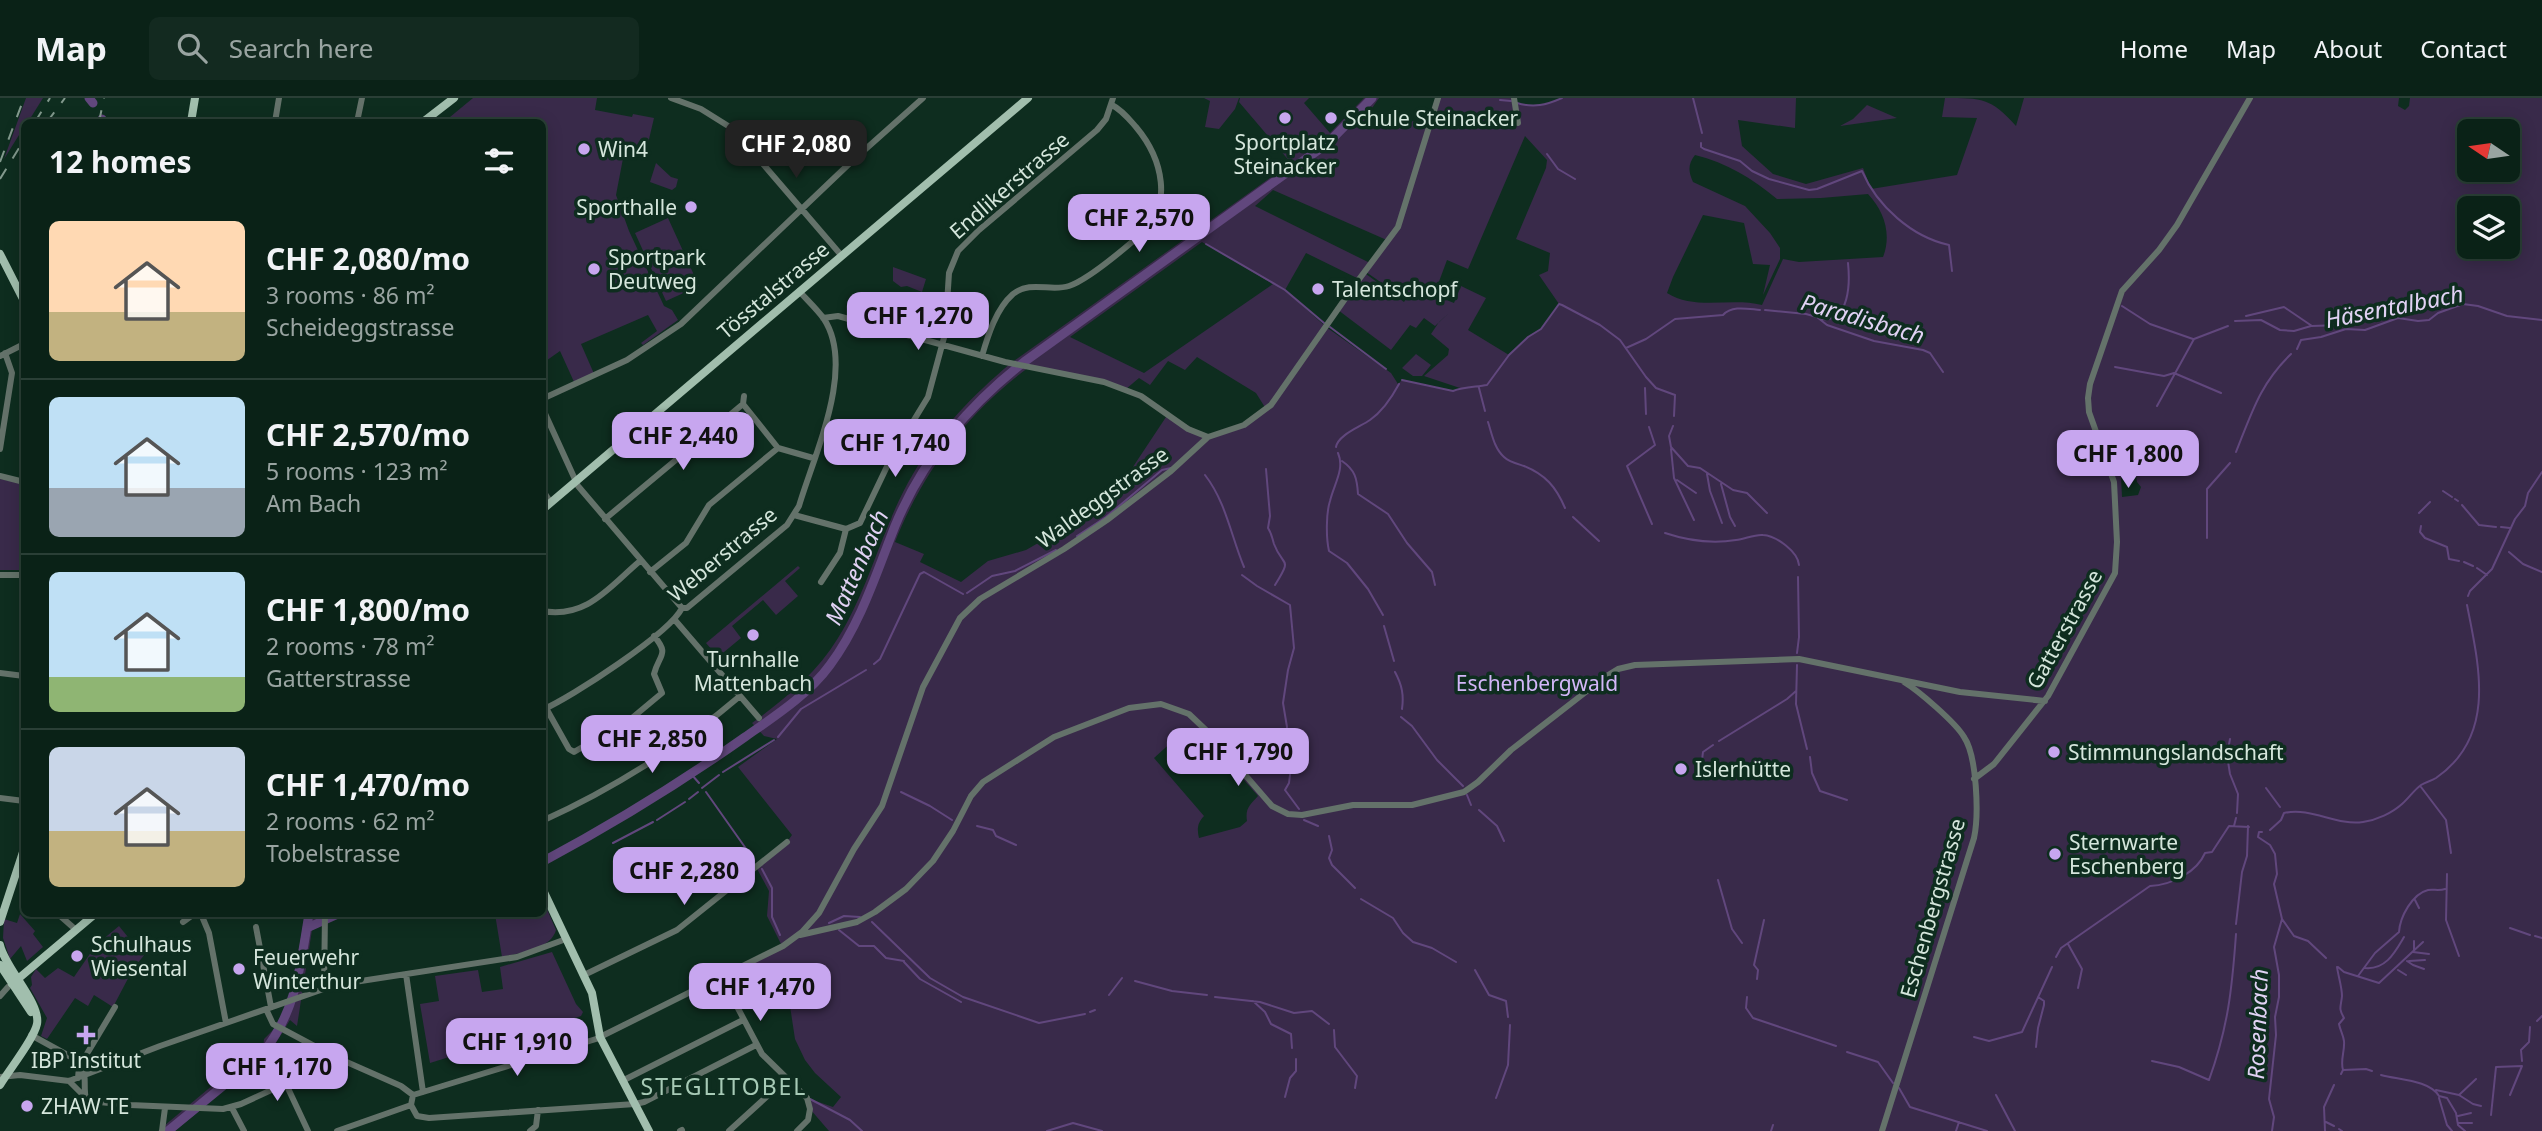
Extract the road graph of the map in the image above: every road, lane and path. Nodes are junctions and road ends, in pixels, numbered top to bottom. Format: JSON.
{"nodes":[{"id":1,"x":195,"y":98,"type":"edge"},
{"id":2,"x":279,"y":98,"type":"edge"},
{"id":3,"x":362,"y":98,"type":"edge"},
{"id":4,"x":454,"y":98,"type":"edge"},
{"id":5,"x":671,"y":98,"type":"edge"},
{"id":6,"x":923,"y":98,"type":"edge"},
{"id":7,"x":1028,"y":98,"type":"edge"},
{"id":8,"x":1438,"y":98,"type":"edge"},
{"id":9,"x":1514,"y":98,"type":"edge"},
{"id":10,"x":2250,"y":98,"type":"edge"},
{"id":11,"x":1113,"y":102,"type":"edge"},
{"id":12,"x":192,"y":119,"type":"edge"},
{"id":13,"x":276,"y":119,"type":"edge"},
{"id":14,"x":358,"y":119,"type":"edge"},
{"id":15,"x":427,"y":119,"type":"edge"},
{"id":16,"x":1518,"y":123,"type":"dead end"},
{"id":17,"x":803,"y":208,"type":"junction"},
{"id":18,"x":0,"y":254,"type":"edge"},
{"id":19,"x":841,"y":255,"type":"junction"},
{"id":20,"x":799,"y":291,"type":"junction"},
{"id":21,"x":21,"y":295,"type":"edge"},
{"id":22,"x":824,"y":318,"type":"junction"},
{"id":23,"x":942,"y":345,"type":"junction"},
{"id":24,"x":21,"y":346,"type":"edge"},
{"id":25,"x":2,"y":355,"type":"edge"},
{"id":26,"x":982,"y":356,"type":"junction"},
{"id":27,"x":546,"y":397,"type":"edge"},
{"id":28,"x":546,"y":416,"type":"edge"},
{"id":29,"x":1208,"y":437,"type":"junction"},
{"id":30,"x":778,"y":448,"type":"junction"},
{"id":31,"x":0,"y":449,"type":"edge"},
{"id":32,"x":813,"y":458,"type":"junction"},
{"id":33,"x":0,"y":476,"type":"edge"},
{"id":34,"x":21,"y":481,"type":"edge"},
{"id":35,"x":575,"y":482,"type":"junction"},
{"id":36,"x":546,"y":495,"type":"edge"},
{"id":37,"x":551,"y":503,"type":"junction"},
{"id":38,"x":546,"y":507,"type":"edge"},
{"id":39,"x":794,"y":515,"type":"junction"},
{"id":40,"x":605,"y":519,"type":"junction"},
{"id":41,"x":846,"y":529,"type":"junction"},
{"id":42,"x":640,"y":561,"type":"junction"},
{"id":43,"x":650,"y":572,"type":"junction"},
{"id":44,"x":0,"y":575,"type":"edge"},
{"id":45,"x":21,"y":575,"type":"edge"},
{"id":46,"x":821,"y":582,"type":"dead end"},
{"id":47,"x":682,"y":608,"type":"junction"},
{"id":48,"x":546,"y":612,"type":"edge"},
{"id":49,"x":674,"y":619,"type":"junction"},
{"id":50,"x":654,"y":636,"type":"junction"},
{"id":51,"x":0,"y":673,"type":"edge"},
{"id":52,"x":21,"y":676,"type":"edge"},
{"id":53,"x":1899,"y":679,"type":"junction"},
{"id":54,"x":740,"y":696,"type":"junction"},
{"id":55,"x":2045,"y":701,"type":"junction"},
{"id":56,"x":546,"y":708,"type":"edge"},
{"id":57,"x":546,"y":712,"type":"edge"},
{"id":58,"x":758,"y":718,"type":"dead end"},
{"id":59,"x":1974,"y":779,"type":"junction"},
{"id":60,"x":0,"y":798,"type":"edge"},
{"id":61,"x":21,"y":801,"type":"edge"},
{"id":62,"x":546,"y":819,"type":"edge"},
{"id":63,"x":787,"y":842,"type":"dead end"},
{"id":64,"x":21,"y":858,"type":"edge"},
{"id":65,"x":17,"y":870,"type":"junction"},
{"id":66,"x":546,"y":896,"type":"edge"},
{"id":67,"x":0,"y":903,"type":"edge"},
{"id":68,"x":61,"y":917,"type":"edge"},
{"id":69,"x":91,"y":917,"type":"edge"},
{"id":70,"x":190,"y":917,"type":"edge"},
{"id":71,"x":202,"y":917,"type":"edge"},
{"id":72,"x":325,"y":917,"type":"edge"},
{"id":73,"x":0,"y":922,"type":"edge"},
{"id":74,"x":183,"y":922,"type":"dead end"},
{"id":75,"x":256,"y":926,"type":"dead end"},
{"id":76,"x":75,"y":929,"type":"junction"},
{"id":77,"x":798,"y":936,"type":"junction"},
{"id":78,"x":566,"y":939,"type":"junction"},
{"id":79,"x":0,"y":947,"type":"edge"},
{"id":80,"x":0,"y":965,"type":"edge"},
{"id":81,"x":406,"y":974,"type":"junction"},
{"id":82,"x":584,"y":975,"type":"junction"},
{"id":83,"x":721,"y":976,"type":"junction"},
{"id":84,"x":12,"y":984,"type":"junction"},
{"id":85,"x":324,"y":988,"type":"junction"},
{"id":86,"x":0,"y":996,"type":"edge"},
{"id":87,"x":115,"y":1007,"type":"dead end"},
{"id":88,"x":269,"y":1008,"type":"junction"},
{"id":89,"x":743,"y":1020,"type":"junction"},
{"id":90,"x":226,"y":1023,"type":"junction"},
{"id":91,"x":32,"y":1035,"type":"junction"},
{"id":92,"x":600,"y":1037,"type":"junction"},
{"id":93,"x":756,"y":1045,"type":"junction"},
{"id":94,"x":325,"y":1052,"type":"junction"},
{"id":95,"x":82,"y":1063,"type":"junction"},
{"id":96,"x":2,"y":1075,"type":"edge"},
{"id":97,"x":81,"y":1077,"type":"junction"},
{"id":98,"x":786,"y":1079,"type":"junction"},
{"id":99,"x":69,"y":1081,"type":"junction"},
{"id":100,"x":622,"y":1081,"type":"junction"},
{"id":101,"x":84,"y":1084,"type":"junction"},
{"id":102,"x":286,"y":1084,"type":"junction"},
{"id":103,"x":0,"y":1085,"type":"edge"},
{"id":104,"x":75,"y":1088,"type":"junction"},
{"id":105,"x":423,"y":1092,"type":"junction"},
{"id":106,"x":413,"y":1096,"type":"junction"},
{"id":107,"x":86,"y":1100,"type":"junction"},
{"id":108,"x":635,"y":1104,"type":"junction"},
{"id":109,"x":411,"y":1105,"type":"junction"},
{"id":110,"x":165,"y":1108,"type":"junction"},
{"id":111,"x":232,"y":1108,"type":"junction"},
{"id":112,"x":538,"y":1110,"type":"junction"},
{"id":113,"x":162,"y":1130,"type":"edge"},
{"id":114,"x":244,"y":1131,"type":"edge"},
{"id":115,"x":308,"y":1131,"type":"edge"},
{"id":116,"x":337,"y":1131,"type":"edge"},
{"id":117,"x":530,"y":1131,"type":"edge"},
{"id":118,"x":649,"y":1131,"type":"edge"},
{"id":119,"x":729,"y":1131,"type":"edge"},
{"id":120,"x":797,"y":1131,"type":"edge"},
{"id":121,"x":1882,"y":1131,"type":"edge"}],
"edges":[{"from":1,"to":12,"type":"main road"},
{"from":2,"to":13,"type":"street"},
{"from":3,"to":14,"type":"street"},
{"from":4,"to":15,"type":"main road"},
{"from":5,"to":17,"type":"street"},
{"from":6,"to":17,"type":"street"},
{"from":7,"to":19,"type":"main road","name":"Tösstalstrasse"},
{"from":8,"to":29,"type":"street","name":"Waldeggstrasse"},
{"from":9,"to":16,"type":"street"},
{"from":10,"to":55,"type":"street","name":"Gatterstrasse"},
{"from":11,"to":23,"type":"street","name":"Endlikerstrasse"},
{"from":11,"to":26,"type":"street"},
{"from":17,"to":19,"type":"street"},
{"from":17,"to":27,"type":"street"},
{"from":18,"to":21,"type":"main road"},
{"from":19,"to":20,"type":"main road","name":"Tösstalstrasse"},
{"from":20,"to":22,"type":"street","name":"Weberstrasse"},
{"from":20,"to":35,"type":"main road","name":"Tösstalstrasse"},
{"from":22,"to":23,"type":"street"},
{"from":22,"to":32,"type":"street","name":"Weberstrasse"},
{"from":23,"to":26,"type":"street"},
{"from":23,"to":41,"type":"street","name":"Endlikerstrasse"},
{"from":24,"to":25,"type":"street"},
{"from":25,"to":31,"type":"street"},
{"from":26,"to":29,"type":"street"},
{"from":28,"to":35,"type":"street"},
{"from":29,"to":77,"type":"street","name":"Waldeggstrasse"},
{"from":30,"to":32,"type":"street"},
{"from":30,"to":40,"type":"street"},
{"from":30,"to":43,"type":"street"},
{"from":32,"to":39,"type":"street","name":"Weberstrasse"},
{"from":33,"to":34,"type":"street"},
{"from":35,"to":37,"type":"main road","name":"Tösstalstrasse"},
{"from":35,"to":40,"type":"street"},
{"from":36,"to":37,"type":"street"},
{"from":37,"to":38,"type":"main road","name":"Tösstalstrasse"},
{"from":39,"to":41,"type":"street"},
{"from":39,"to":47,"type":"street","name":"Weberstrasse"},
{"from":40,"to":42,"type":"street"},
{"from":41,"to":46,"type":"street","name":"Endlikerstrasse"},
{"from":42,"to":43,"type":"street"},
{"from":42,"to":48,"type":"street"},
{"from":43,"to":47,"type":"street"},
{"from":44,"to":45,"type":"street"},
{"from":47,"to":49,"type":"street","name":"Weberstrasse"},
{"from":49,"to":50,"type":"street","name":"Weberstrasse"},
{"from":49,"to":54,"type":"street"},
{"from":50,"to":56,"type":"street","name":"Weberstrasse"},
{"from":50,"to":57,"type":"street"},
{"from":51,"to":52,"type":"street"},
{"from":53,"to":55,"type":"street","name":"Eschenbergstrasse"},
{"from":53,"to":59,"type":"street","name":"Eschenbergstrasse"},
{"from":53,"to":77,"type":"street","name":"Eschenbergstrasse"},
{"from":54,"to":58,"type":"street"},
{"from":54,"to":62,"type":"street"},
{"from":55,"to":59,"type":"street","name":"Gatterstrasse"},
{"from":59,"to":121,"type":"street","name":"Eschenbergstrasse"},
{"from":60,"to":61,"type":"street"},
{"from":63,"to":82,"type":"street"},
{"from":64,"to":65,"type":"main road"},
{"from":65,"to":67,"type":"main road"},
{"from":65,"to":73,"type":"main road"},
{"from":66,"to":78,"type":"main road"},
{"from":68,"to":76,"type":"street"},
{"from":69,"to":76,"type":"main road"},
{"from":70,"to":74,"type":"street"},
{"from":71,"to":90,"type":"street"},
{"from":72,"to":85,"type":"street"},
{"from":75,"to":88,"type":"street"},
{"from":76,"to":84,"type":"main road"},
{"from":77,"to":83,"type":"street"},
{"from":78,"to":81,"type":"street"},
{"from":78,"to":82,"type":"main road"},
{"from":79,"to":84,"type":"main road"},
{"from":80,"to":84,"type":"main road"},
{"from":81,"to":85,"type":"street"},
{"from":81,"to":105,"type":"street"},
{"from":82,"to":92,"type":"main road"},
{"from":83,"to":89,"type":"street"},
{"from":83,"to":92,"type":"street"},
{"from":84,"to":86,"type":"street"},
{"from":84,"to":91,"type":"main road"},
{"from":85,"to":88,"type":"street"},
{"from":87,"to":95,"type":"street"},
{"from":88,"to":90,"type":"street"},
{"from":88,"to":94,"type":"street"},
{"from":89,"to":93,"type":"street"},
{"from":89,"to":100,"type":"street"},
{"from":90,"to":97,"type":"street"},
{"from":91,"to":95,"type":"street"},
{"from":91,"to":96,"type":"main road"},
{"from":92,"to":100,"type":"main road"},
{"from":92,"to":105,"type":"street"},
{"from":93,"to":98,"type":"street"},
{"from":93,"to":108,"type":"street"},
{"from":94,"to":102,"type":"street"},
{"from":94,"to":106,"type":"street"},
{"from":95,"to":97,"type":"street"},
{"from":96,"to":99,"type":"street"},
{"from":96,"to":103,"type":"main road"},
{"from":97,"to":99,"type":"street"},
{"from":97,"to":101,"type":"street"},
{"from":98,"to":119,"type":"street"},
{"from":98,"to":120,"type":"street"},
{"from":99,"to":104,"type":"street"},
{"from":100,"to":108,"type":"main road"},
{"from":101,"to":104,"type":"street"},
{"from":101,"to":107,"type":"street"},
{"from":102,"to":111,"type":"street"},
{"from":102,"to":115,"type":"street"},
{"from":104,"to":107,"type":"street"},
{"from":105,"to":106,"type":"street"},
{"from":106,"to":109,"type":"street"},
{"from":107,"to":110,"type":"street"},
{"from":108,"to":112,"type":"street"},
{"from":108,"to":118,"type":"main road"},
{"from":109,"to":112,"type":"street"},
{"from":109,"to":116,"type":"street"},
{"from":110,"to":111,"type":"street"},
{"from":110,"to":113,"type":"street"},
{"from":111,"to":114,"type":"street"},
{"from":112,"to":117,"type":"street"}]}
